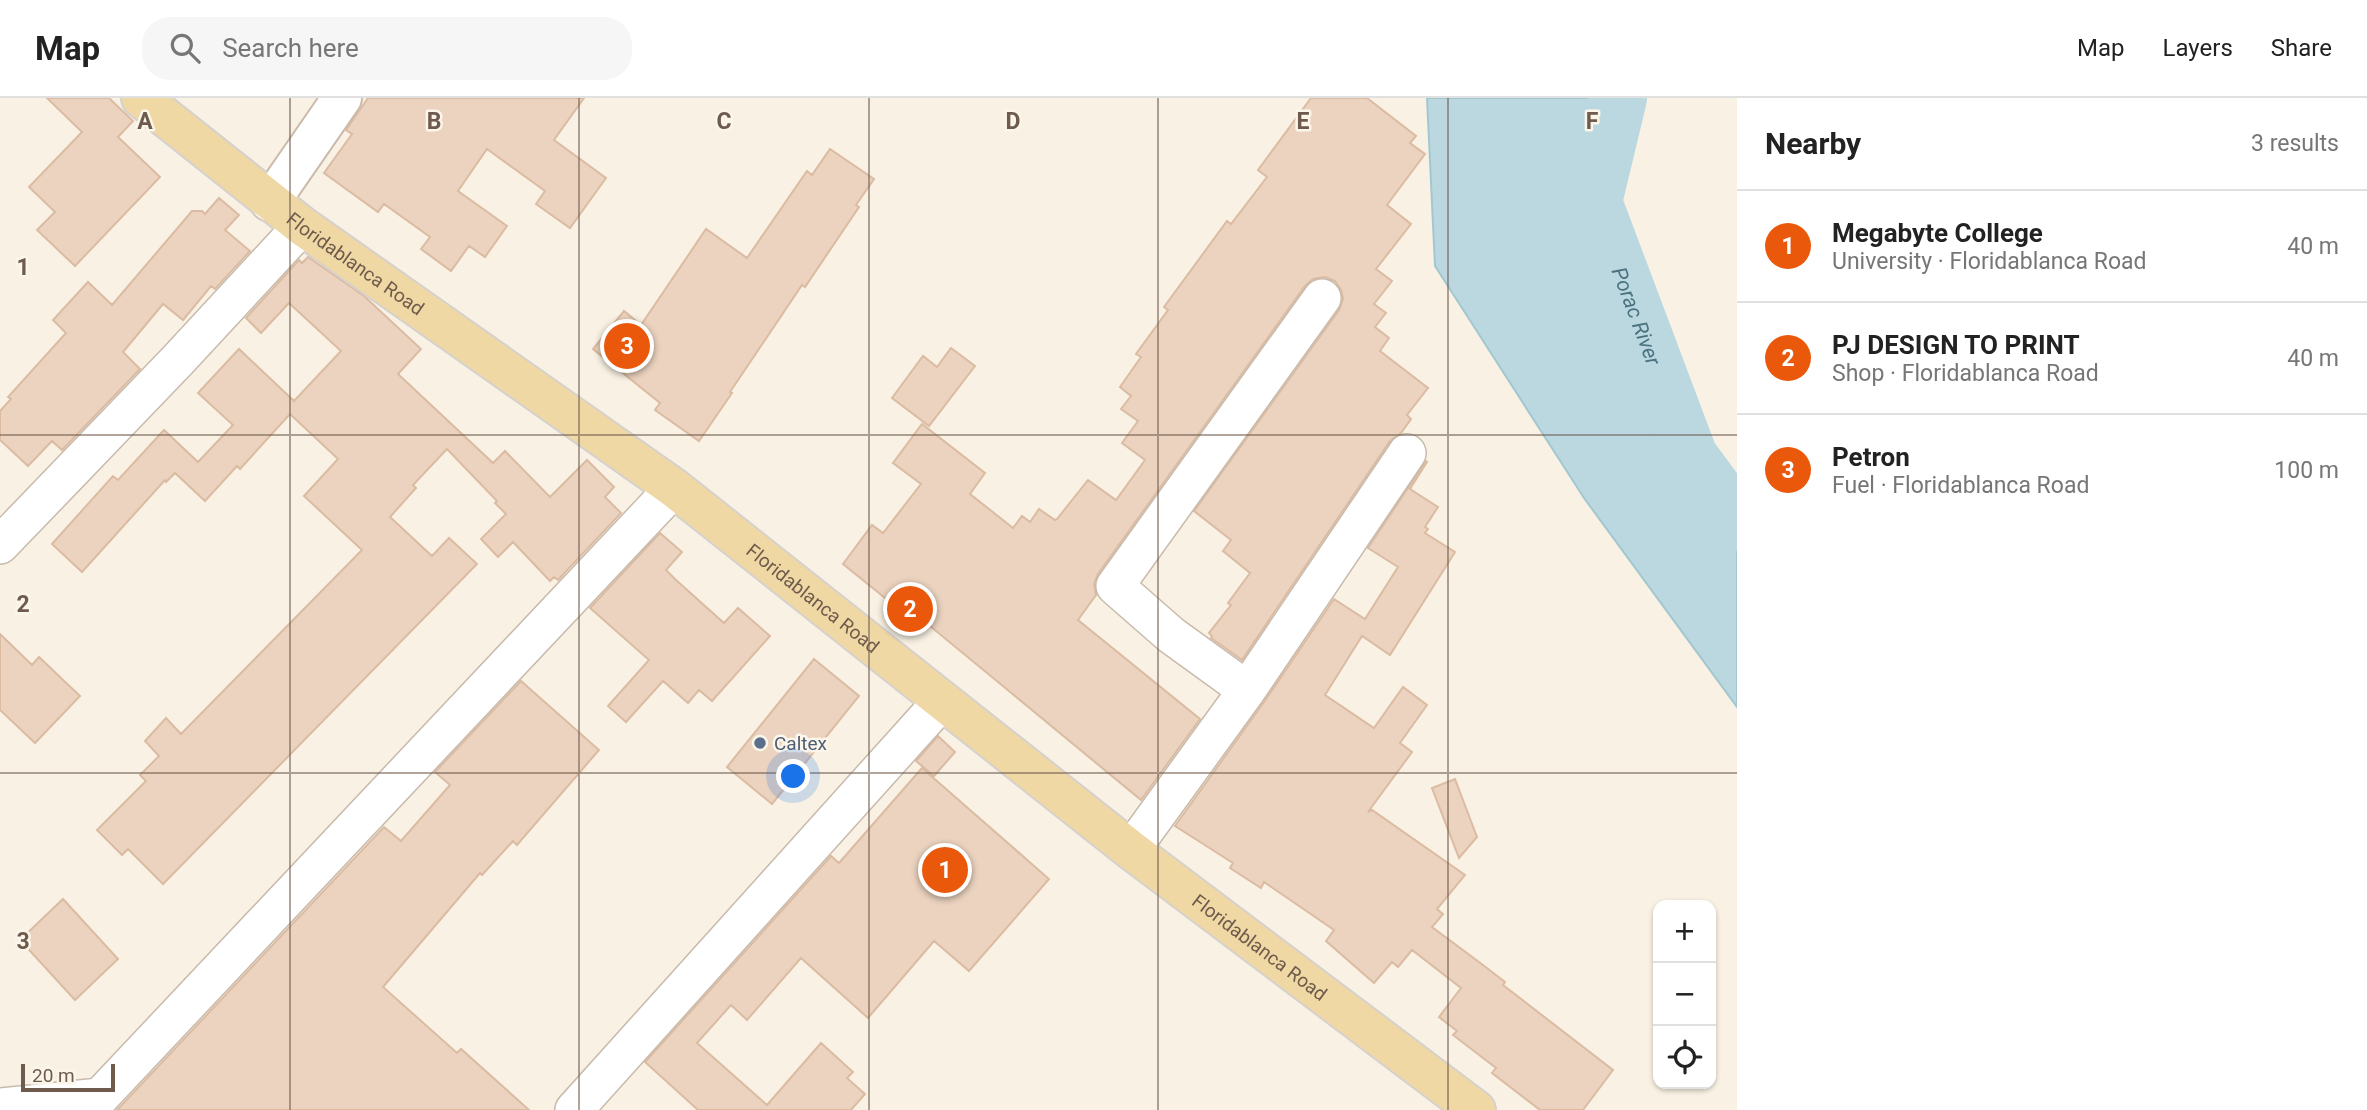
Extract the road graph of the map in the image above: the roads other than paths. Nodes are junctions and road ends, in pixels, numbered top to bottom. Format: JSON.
{"nodes":[{"id":1,"x":141,"y":98,"type":"edge"},
{"id":2,"x":342,"y":98,"type":"edge"},
{"id":3,"x":270,"y":202,"type":"junction"},
{"id":4,"x":302,"y":226,"type":"junction"},
{"id":5,"x":1322,"y":298,"type":"dead end"},
{"id":6,"x":1407,"y":453,"type":"dead end"},
{"id":7,"x":674,"y":488,"type":"junction"},
{"id":8,"x":0,"y":545,"type":"edge"},
{"id":9,"x":1247,"y":690,"type":"junction"},
{"id":10,"x":942,"y":701,"type":"junction"},
{"id":11,"x":1131,"y":850,"type":"junction"},
{"id":12,"x":0,"y":1107,"type":"edge"},
{"id":13,"x":574,"y":1110,"type":"edge"},
{"id":14,"x":1476,"y":1110,"type":"edge"}],
"edges":[{"from":1,"to":3,"type":"main road","name":"Floridablanca Road"},
{"from":2,"to":3,"type":"street"},
{"from":3,"to":4,"type":"main road","name":"Floridablanca Road"},
{"from":4,"to":7,"type":"main road","name":"Floridablanca Road"},
{"from":4,"to":8,"type":"street"},
{"from":5,"to":9,"type":"street"},
{"from":6,"to":9,"type":"street"},
{"from":7,"to":10,"type":"main road","name":"Floridablanca Road"},
{"from":7,"to":12,"type":"street"},
{"from":9,"to":11,"type":"street"},
{"from":10,"to":11,"type":"main road","name":"Floridablanca Road"},
{"from":10,"to":13,"type":"street"},
{"from":11,"to":14,"type":"main road","name":"Floridablanca Road"}]}
